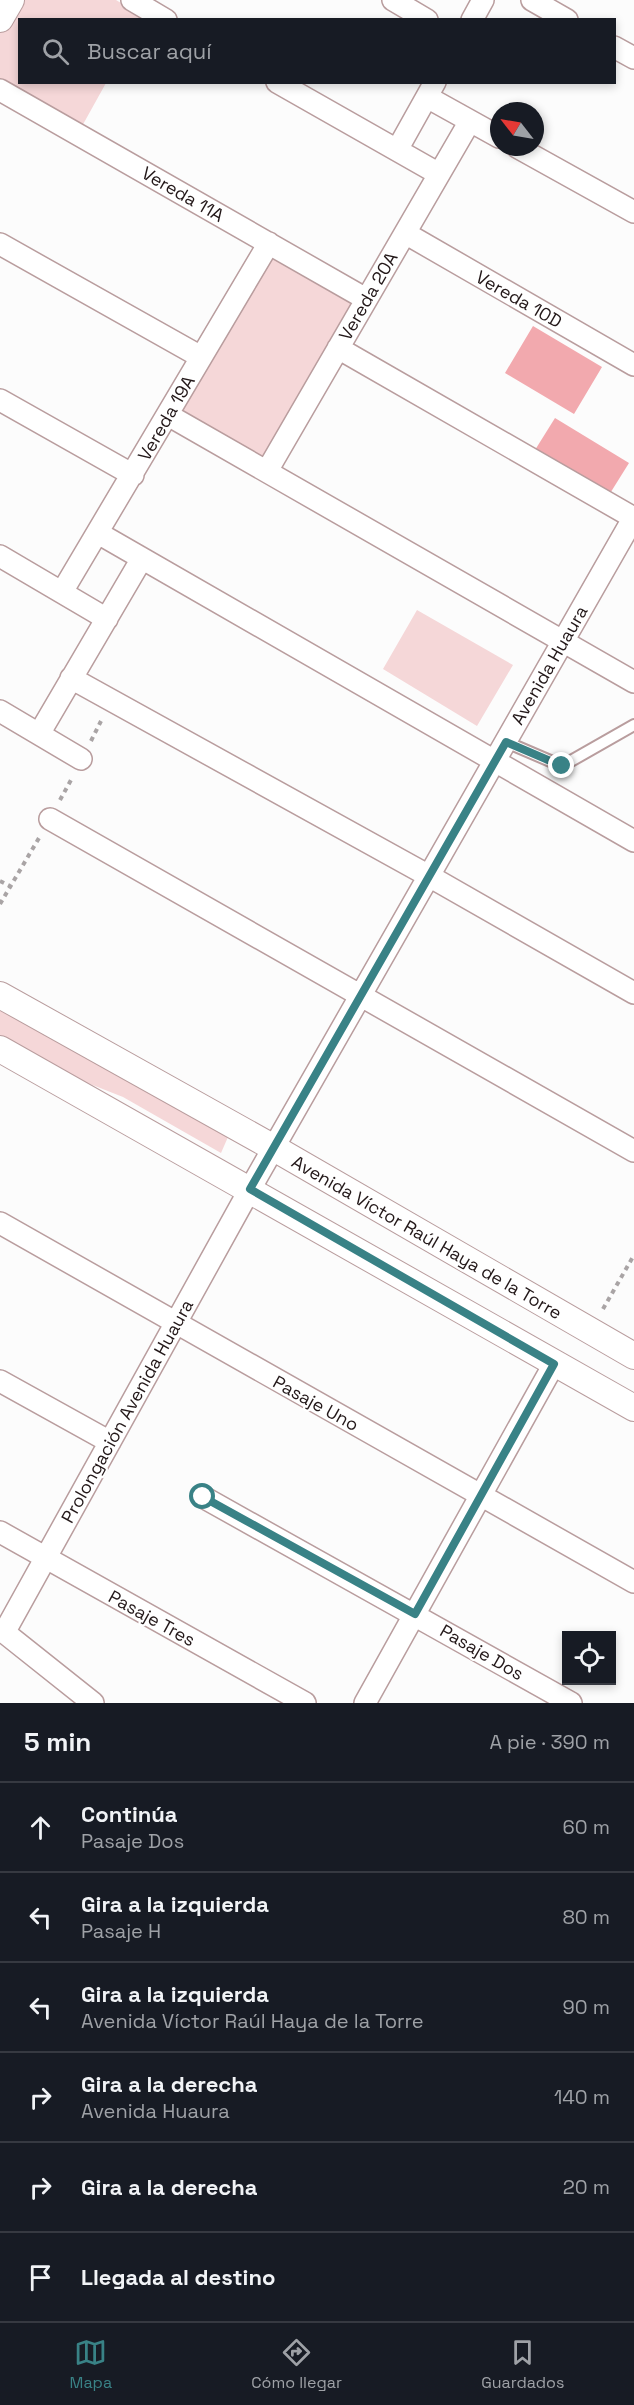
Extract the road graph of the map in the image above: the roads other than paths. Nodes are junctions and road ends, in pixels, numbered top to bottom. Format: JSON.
{"nodes":[{"id":1,"x":132,"y":0,"type":"edge"},
{"id":2,"x":393,"y":0,"type":"edge"},
{"id":3,"x":483,"y":0,"type":"edge"},
{"id":4,"x":532,"y":0,"type":"edge"},
{"id":5,"x":427,"y":12,"type":"edge"},
{"id":6,"x":163,"y":18,"type":"edge"},
{"id":7,"x":473,"y":18,"type":"edge"},
{"id":8,"x":564,"y":18,"type":"edge"},
{"id":9,"x":616,"y":48,"type":"edge"},
{"id":10,"x":634,"y":58,"type":"edge"},
{"id":11,"x":281,"y":84,"type":"edge"},
{"id":12,"x":431,"y":89,"type":"edge"},
{"id":13,"x":0,"y":90,"type":"edge"},
{"id":14,"x":470,"y":121,"type":"junction"},
{"id":15,"x":490,"y":132,"type":"edge"},
{"id":16,"x":397,"y":150,"type":"junction"},
{"id":17,"x":533,"y":156,"type":"edge"},
{"id":18,"x":439,"y":174,"type":"junction"},
{"id":19,"x":634,"y":212,"type":"edge"},
{"id":20,"x":405,"y":233,"type":"junction"},
{"id":21,"x":269,"y":243,"type":"junction"},
{"id":22,"x":0,"y":244,"type":"edge"},
{"id":23,"x":366,"y":299,"type":"junction"},
{"id":24,"x":339,"y":348,"type":"junction"},
{"id":25,"x":201,"y":357,"type":"junction"},
{"id":26,"x":634,"y":365,"type":"edge"},
{"id":27,"x":0,"y":400,"type":"edge"},
{"id":28,"x":168,"y":415,"type":"junction"},
{"id":29,"x":267,"y":471,"type":"junction"},
{"id":30,"x":133,"y":476,"type":"junction"},
{"id":31,"x":634,"y":517,"type":"edge"},
{"id":32,"x":98,"y":533,"type":"junction"},
{"id":33,"x":0,"y":556,"type":"edge"},
{"id":34,"x":141,"y":560,"type":"junction"},
{"id":35,"x":62,"y":592,"type":"junction"},
{"id":36,"x":106,"y":619,"type":"junction"},
{"id":37,"x":563,"y":641,"type":"junction"},
{"id":38,"x":71,"y":678,"type":"junction"},
{"id":39,"x":634,"y":682,"type":"edge"},
{"id":40,"x":0,"y":711,"type":"edge"},
{"id":41,"x":634,"y":725,"type":"edge"},
{"id":42,"x":39,"y":734,"type":"junction"},
{"id":43,"x":506,"y":742,"type":"junction"},
{"id":44,"x":81,"y":759,"type":"dead end"},
{"id":45,"x":495,"y":760,"type":"junction"},
{"id":46,"x":50,"y":819,"type":"dead end"},
{"id":47,"x":634,"y":841,"type":"edge"},
{"id":48,"x":429,"y":876,"type":"junction"},
{"id":49,"x":634,"y":993,"type":"edge"},
{"id":50,"x":361,"y":994,"type":"junction"},
{"id":51,"x":0,"y":995,"type":"edge"},
{"id":52,"x":0,"y":1049,"type":"edge"},
{"id":53,"x":274,"y":1148,"type":"junction"},
{"id":54,"x":634,"y":1151,"type":"edge"},
{"id":55,"x":250,"y":1189,"type":"junction"},
{"id":56,"x":0,"y":1223,"type":"edge"},
{"id":57,"x":175,"y":1324,"type":"junction"},
{"id":58,"x":634,"y":1356,"type":"edge"},
{"id":59,"x":554,"y":1364,"type":"junction"},
{"id":60,"x":0,"y":1381,"type":"edge"},
{"id":61,"x":634,"y":1408,"type":"edge"},
{"id":62,"x":110,"y":1442,"type":"junction"},
{"id":63,"x":481,"y":1496,"type":"junction"},
{"id":64,"x":203,"y":1497,"type":"dead end"},
{"id":65,"x":0,"y":1532,"type":"edge"},
{"id":66,"x":46,"y":1558,"type":"junction"},
{"id":67,"x":634,"y":1582,"type":"edge"},
{"id":68,"x":415,"y":1614,"type":"junction"},
{"id":69,"x":2,"y":1631,"type":"edge"},
{"id":70,"x":93,"y":1703,"type":"edge"},
{"id":71,"x":305,"y":1703,"type":"edge"},
{"id":72,"x":365,"y":1703,"type":"edge"},
{"id":73,"x":571,"y":1703,"type":"edge"}],
"edges":[{"from":1,"to":6,"type":"street"},
{"from":2,"to":5,"type":"street"},
{"from":3,"to":7,"type":"street"},
{"from":4,"to":8,"type":"street"},
{"from":9,"to":10,"type":"street"},
{"from":11,"to":16,"type":"street"},
{"from":12,"to":14,"type":"street"},
{"from":12,"to":16,"type":"street"},
{"from":13,"to":21,"type":"street","name":"Vereda 11A"},
{"from":14,"to":15,"type":"street"},
{"from":14,"to":18,"type":"street","name":"Vereda 20A"},
{"from":16,"to":18,"type":"street"},
{"from":17,"to":19,"type":"street"},
{"from":18,"to":20,"type":"street","name":"Vereda 20A"},
{"from":20,"to":23,"type":"street","name":"Vereda 20A"},
{"from":20,"to":26,"type":"street","name":"Vereda 10D"},
{"from":21,"to":23,"type":"street","name":"Vereda 11A"},
{"from":21,"to":25,"type":"street","name":"Vereda 19A"},
{"from":22,"to":25,"type":"street"},
{"from":23,"to":24,"type":"street","name":"Vereda 20A"},
{"from":24,"to":29,"type":"street","name":"Vereda 20A"},
{"from":24,"to":31,"type":"street"},
{"from":25,"to":28,"type":"street","name":"Vereda 19A"},
{"from":27,"to":30,"type":"street"},
{"from":28,"to":29,"type":"street"},
{"from":28,"to":30,"type":"street","name":"Vereda 19A"},
{"from":29,"to":37,"type":"street"},
{"from":30,"to":32,"type":"street","name":"Vereda 19A"},
{"from":31,"to":37,"type":"street","name":"Avenida Huaura"},
{"from":32,"to":34,"type":"street"},
{"from":32,"to":35,"type":"street","name":"Vereda 19A"},
{"from":33,"to":35,"type":"street"},
{"from":34,"to":36,"type":"street"},
{"from":34,"to":45,"type":"street"},
{"from":35,"to":36,"type":"street"},
{"from":36,"to":38,"type":"street"},
{"from":37,"to":39,"type":"street"},
{"from":37,"to":43,"type":"street","name":"Avenida Huaura"},
{"from":38,"to":42,"type":"street"},
{"from":38,"to":48,"type":"street"},
{"from":40,"to":42,"type":"street"},
{"from":41,"to":43,"type":"lane"},
{"from":42,"to":44,"type":"street"},
{"from":43,"to":45,"type":"street","name":"Avenida Huaura"},
{"from":45,"to":47,"type":"street"},
{"from":45,"to":48,"type":"street","name":"Avenida Huaura"},
{"from":46,"to":50,"type":"street"},
{"from":48,"to":49,"type":"street"},
{"from":48,"to":50,"type":"street","name":"Avenida Huaura"},
{"from":50,"to":53,"type":"street","name":"Avenida Huaura"},
{"from":50,"to":54,"type":"street"},
{"from":51,"to":53,"type":"street","name":"Avenida Víctor Raúl Haya de la Torre"},
{"from":52,"to":55,"type":"street"},
{"from":53,"to":55,"type":"street","name":"Avenida Huaura"},
{"from":53,"to":58,"type":"street","name":"Avenida Víctor Raúl Haya de la Torre"},
{"from":55,"to":57,"type":"street","name":"Prolongación Avenida Huaura"},
{"from":55,"to":59,"type":"street"},
{"from":56,"to":57,"type":"street","name":"Pasaje Uno"},
{"from":57,"to":62,"type":"street","name":"Prolongación Avenida Huaura"},
{"from":57,"to":63,"type":"street","name":"Pasaje Uno"},
{"from":59,"to":61,"type":"street"},
{"from":59,"to":63,"type":"street"},
{"from":60,"to":62,"type":"street"},
{"from":62,"to":66,"type":"street","name":"Prolongación Avenida Huaura"},
{"from":63,"to":67,"type":"street","name":"Pasaje Uno"},
{"from":63,"to":68,"type":"street"},
{"from":64,"to":68,"type":"street","name":"Pasaje Dos"},
{"from":65,"to":66,"type":"street","name":"Pasaje Tres"},
{"from":66,"to":69,"type":"street","name":"Prolongación Avenida Huaura"},
{"from":66,"to":71,"type":"street","name":"Pasaje Tres"},
{"from":68,"to":72,"type":"street"},
{"from":68,"to":73,"type":"street","name":"Pasaje Dos"},
{"from":69,"to":70,"type":"street"}]}
